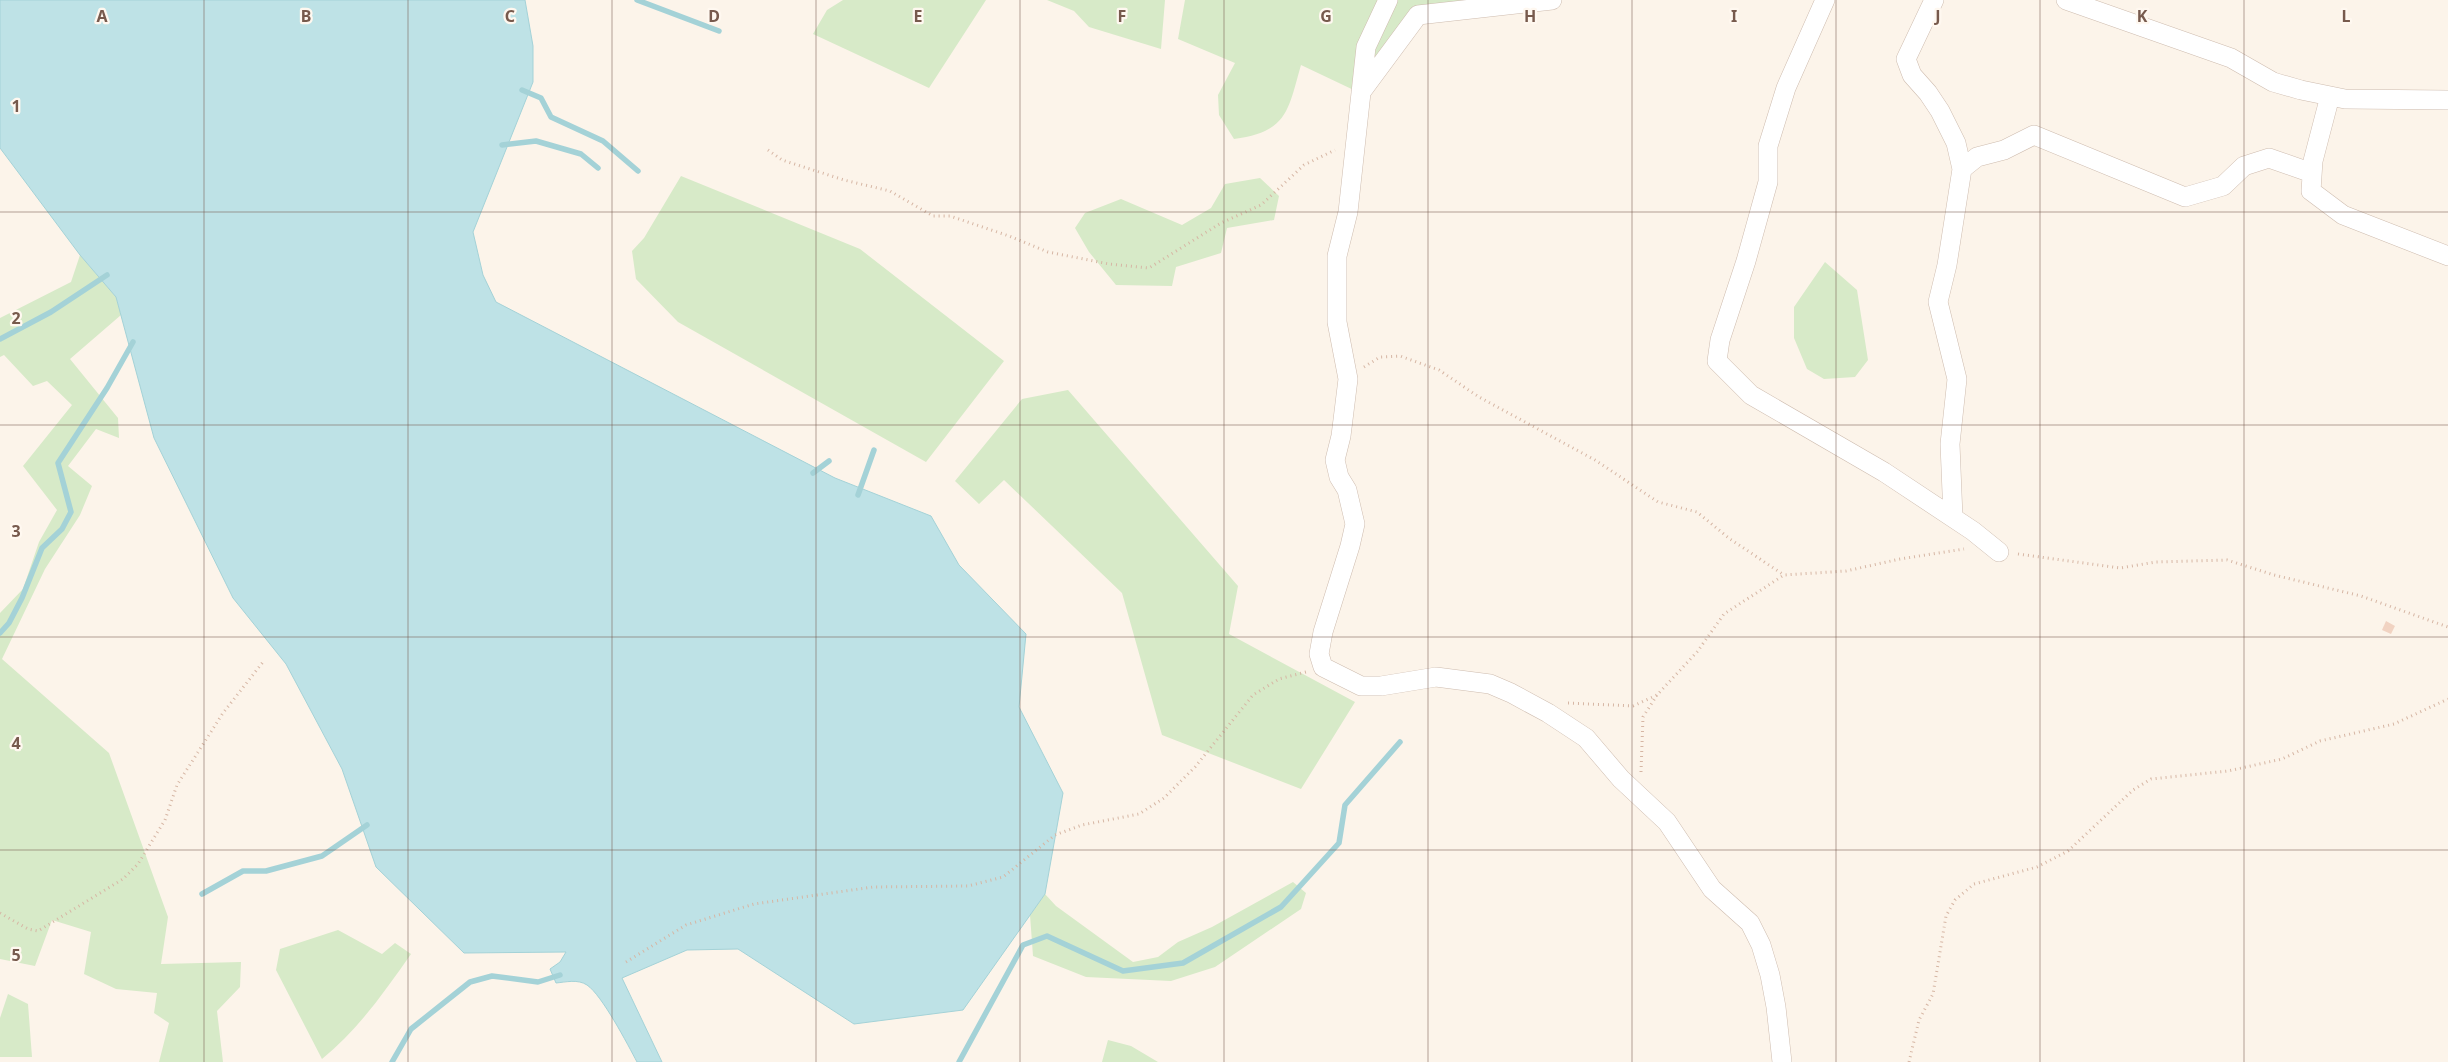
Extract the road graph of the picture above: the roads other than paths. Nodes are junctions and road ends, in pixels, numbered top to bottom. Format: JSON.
{"nodes":[{"id":1,"x":1388,"y":0,"type":"edge"},
{"id":2,"x":1552,"y":0,"type":"edge"},
{"id":3,"x":1824,"y":0,"type":"edge"},
{"id":4,"x":1934,"y":0,"type":"edge"},
{"id":5,"x":2066,"y":0,"type":"edge"},
{"id":6,"x":1360,"y":93,"type":"junction"},
{"id":7,"x":2330,"y":96,"type":"junction"},
{"id":8,"x":2448,"y":100,"type":"edge"},
{"id":9,"x":1962,"y":169,"type":"junction"},
{"id":10,"x":2312,"y":172,"type":"junction"},
{"id":11,"x":2448,"y":256,"type":"edge"},
{"id":12,"x":1953,"y":517,"type":"junction"},
{"id":13,"x":1998,"y":552,"type":"road end"},
{"id":14,"x":1782,"y":1062,"type":"edge"}],
"edges":[{"from":1,"to":6,"type":"street"},
{"from":2,"to":6,"type":"street"},
{"from":3,"to":12,"type":"street"},
{"from":4,"to":9,"type":"street"},
{"from":5,"to":7,"type":"street"},
{"from":6,"to":14,"type":"street"},
{"from":7,"to":8,"type":"street"},
{"from":7,"to":10,"type":"street"},
{"from":9,"to":10,"type":"street"},
{"from":9,"to":12,"type":"street"},
{"from":10,"to":11,"type":"street"},
{"from":12,"to":13,"type":"street"}]}
